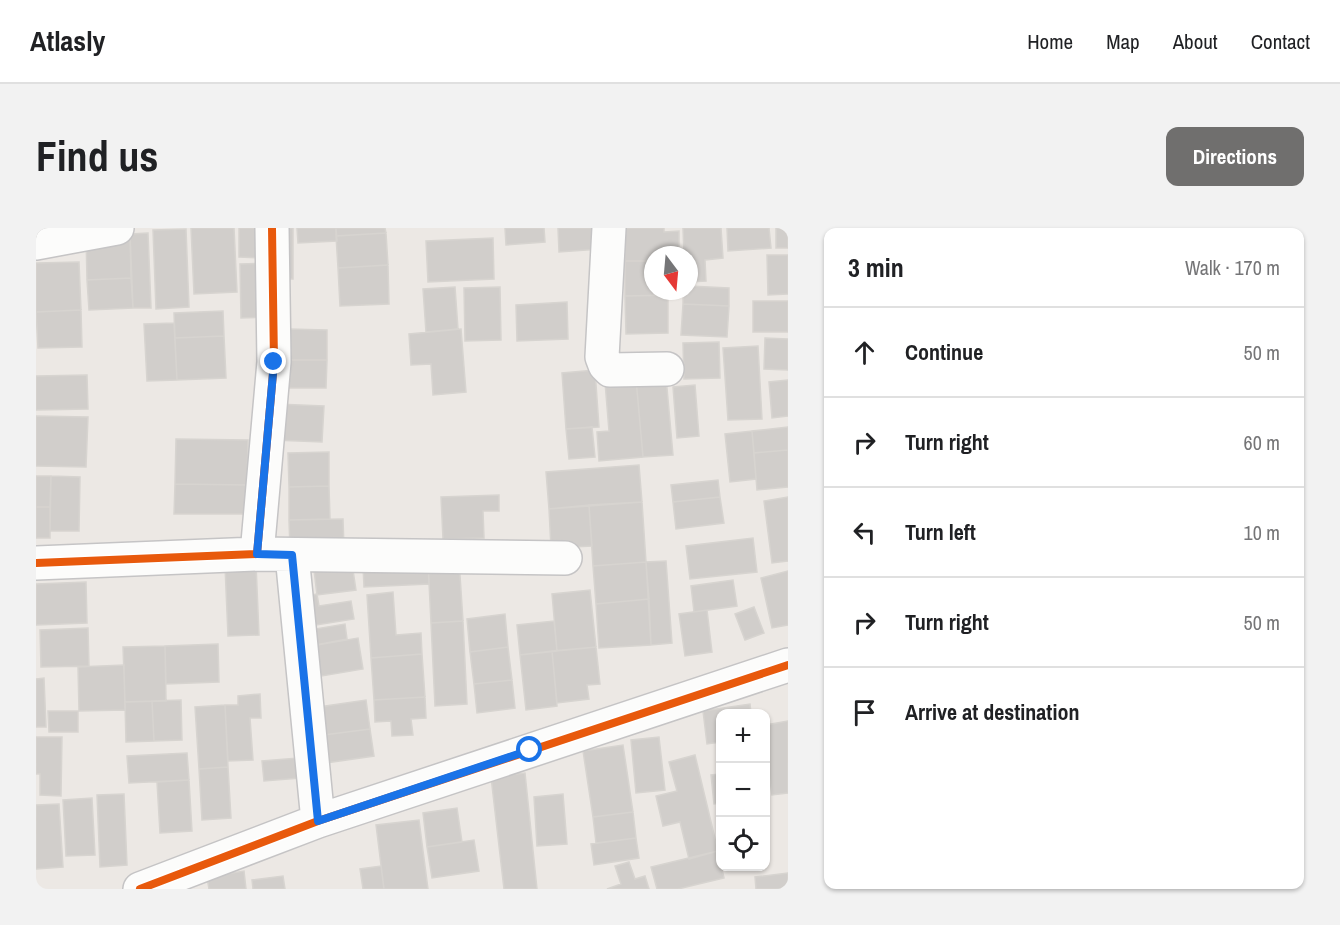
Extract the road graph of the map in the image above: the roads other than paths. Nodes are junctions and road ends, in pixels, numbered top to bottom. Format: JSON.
{"nodes":[{"id":1,"x":117,"y":228,"type":"edge"},
{"id":2,"x":272,"y":228,"type":"edge"},
{"id":3,"x":609,"y":228,"type":"edge"},
{"id":4,"x":36,"y":243,"type":"edge"},
{"id":5,"x":667,"y":369,"type":"dead end"},
{"id":6,"x":257,"y":554,"type":"junction"},
{"id":7,"x":292,"y":555,"type":"junction"},
{"id":8,"x":565,"y":558,"type":"dead end"},
{"id":9,"x":36,"y":563,"type":"edge"},
{"id":10,"x":788,"y":665,"type":"edge"},
{"id":11,"x":318,"y":821,"type":"junction"},
{"id":12,"x":140,"y":889,"type":"edge"}],
"edges":[{"from":1,"to":4,"type":"street"},
{"from":2,"to":6,"type":"street"},
{"from":3,"to":5,"type":"street"},
{"from":6,"to":7,"type":"street"},
{"from":6,"to":9,"type":"street"},
{"from":7,"to":8,"type":"street"},
{"from":7,"to":11,"type":"street"},
{"from":10,"to":11,"type":"street"},
{"from":11,"to":12,"type":"street"}]}
